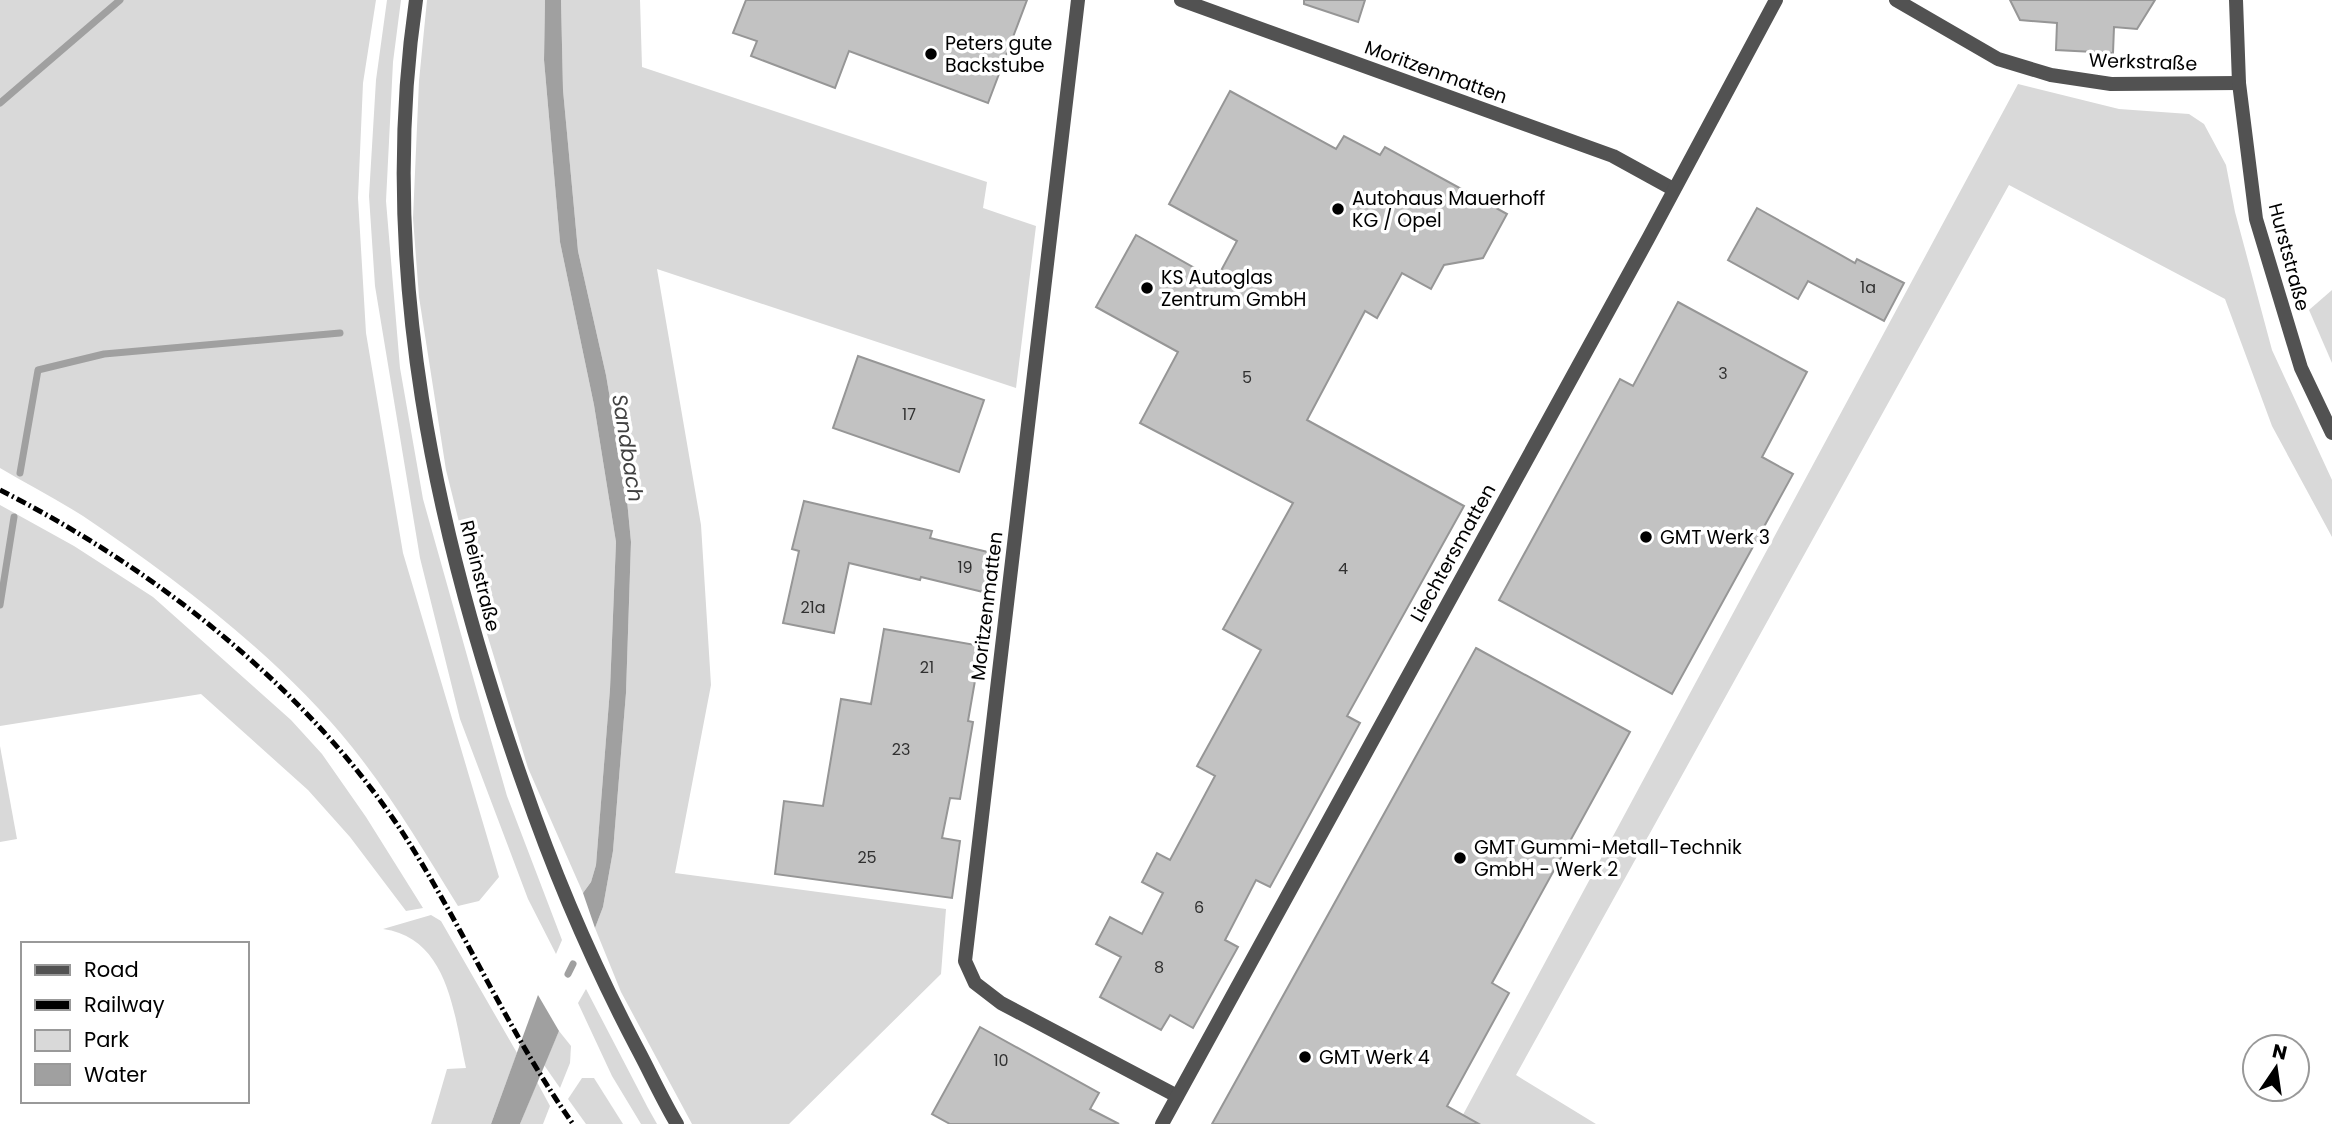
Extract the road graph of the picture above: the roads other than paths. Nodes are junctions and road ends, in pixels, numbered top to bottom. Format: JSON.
{"nodes":[{"id":1,"x":416,"y":0,"type":"edge"},
{"id":2,"x":1078,"y":0,"type":"edge"},
{"id":3,"x":1181,"y":0,"type":"edge"},
{"id":4,"x":1776,"y":0,"type":"edge"},
{"id":5,"x":1896,"y":0,"type":"edge"},
{"id":6,"x":2236,"y":0,"type":"edge"},
{"id":7,"x":2239,"y":83,"type":"junction"},
{"id":8,"x":1673,"y":189,"type":"junction"},
{"id":9,"x":2332,"y":433,"type":"edge"},
{"id":10,"x":1178,"y":1096,"type":"junction"},
{"id":11,"x":677,"y":1124,"type":"edge"},
{"id":12,"x":1162,"y":1124,"type":"edge"}],
"edges":[{"from":1,"to":11,"type":"street","name":"Rheinstraße"},
{"from":2,"to":10,"type":"street","name":"Moritzenmatten"},
{"from":3,"to":8,"type":"street","name":"Moritzenmatten"},
{"from":4,"to":8,"type":"street","name":"Liechtersmatten"},
{"from":5,"to":7,"type":"street","name":"Werkstraße"},
{"from":6,"to":7,"type":"street","name":"Hurststraße"},
{"from":7,"to":9,"type":"street","name":"Hurststraße"},
{"from":8,"to":10,"type":"street","name":"Liechtersmatten"},
{"from":10,"to":12,"type":"street","name":"Liechtersmatten"}]}
